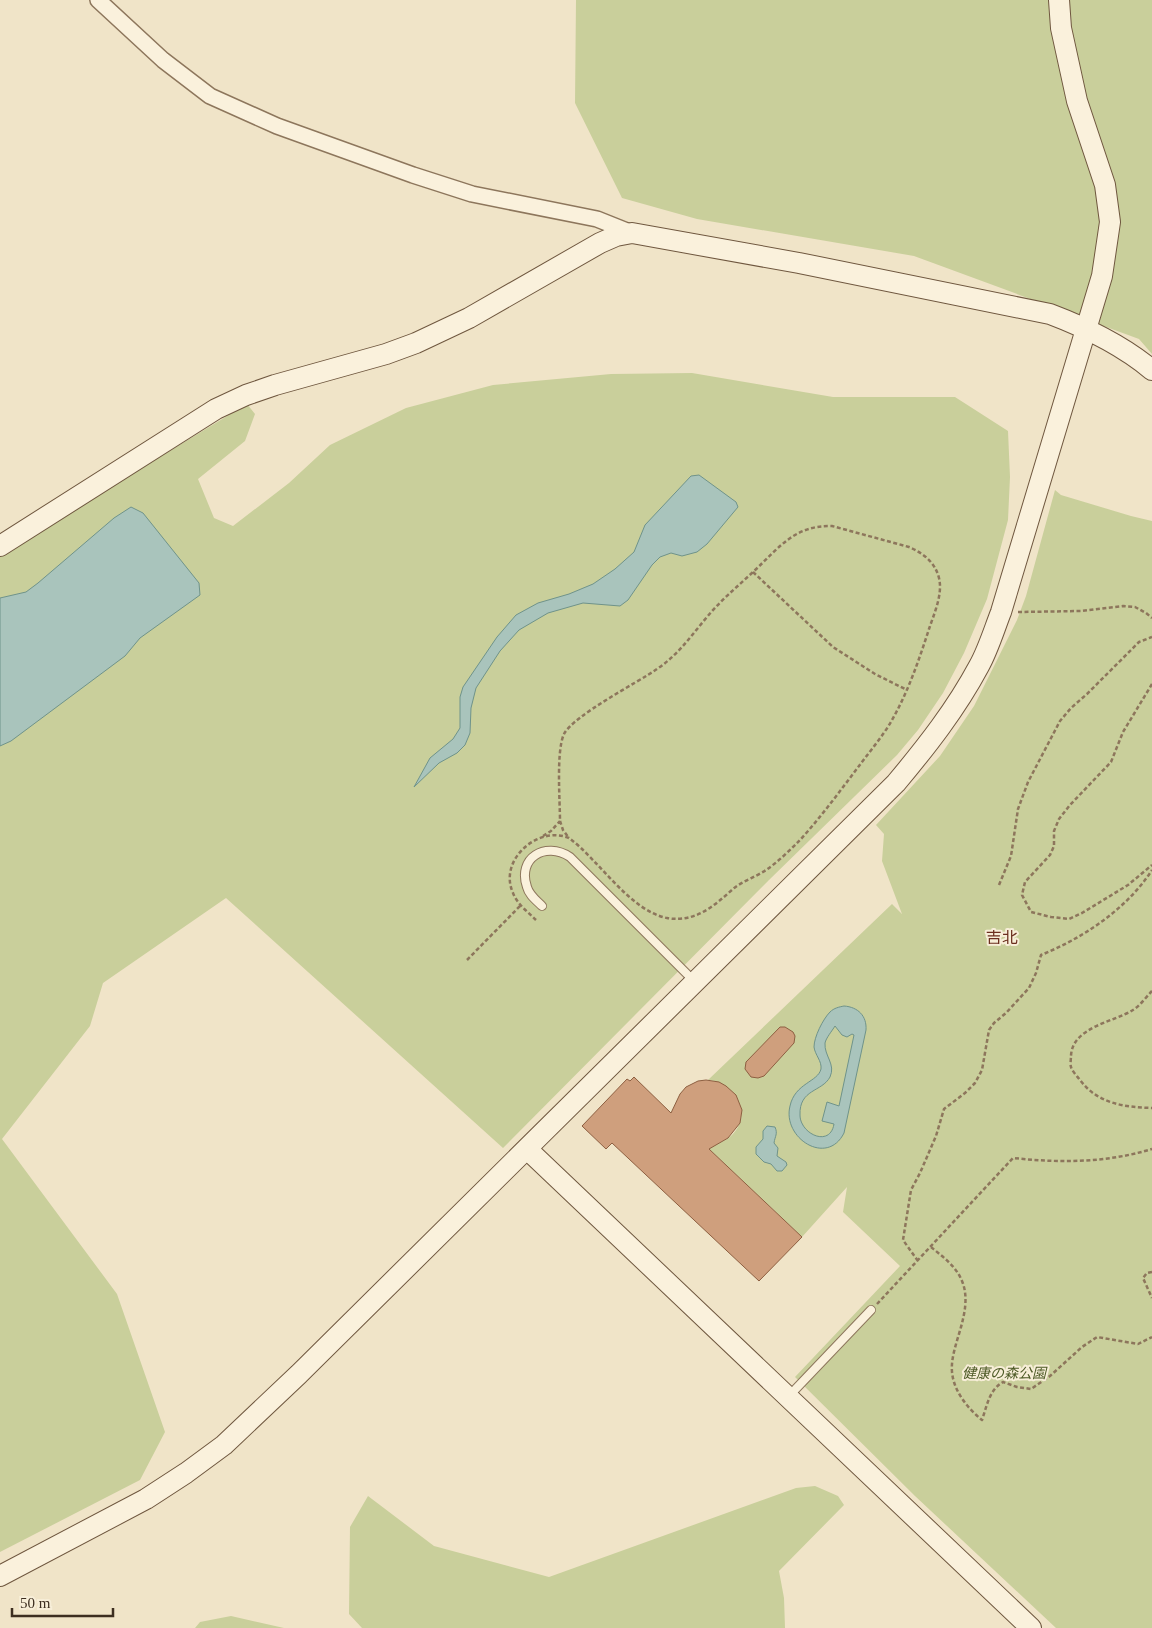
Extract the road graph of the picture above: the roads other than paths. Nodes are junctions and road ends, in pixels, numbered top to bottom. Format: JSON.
{"nodes":[{"id":1,"x":98,"y":0,"type":"edge"},
{"id":2,"x":1059,"y":0,"type":"edge"},
{"id":3,"x":632,"y":233,"type":"junction"},
{"id":4,"x":1085,"y":328,"type":"junction"},
{"id":5,"x":1152,"y":370,"type":"edge"},
{"id":6,"x":0,"y":546,"type":"edge"},
{"id":7,"x":542,"y":906,"type":"dead end"},
{"id":8,"x":695,"y":982,"type":"junction"},
{"id":9,"x":526,"y":1149,"type":"junction"},
{"id":10,"x":871,"y":1310,"type":"road end"},
{"id":11,"x":788,"y":1397,"type":"junction"},
{"id":12,"x":0,"y":1576,"type":"edge"},
{"id":13,"x":1031,"y":1628,"type":"edge"}],
"edges":[{"from":1,"to":3,"type":"street"},
{"from":2,"to":4,"type":"street"},
{"from":3,"to":4,"type":"street"},
{"from":3,"to":6,"type":"street"},
{"from":4,"to":5,"type":"street"},
{"from":4,"to":8,"type":"street"},
{"from":7,"to":8,"type":"lane"},
{"from":8,"to":9,"type":"street"},
{"from":9,"to":11,"type":"street"},
{"from":9,"to":12,"type":"street"},
{"from":10,"to":11,"type":"lane"},
{"from":11,"to":13,"type":"street"}]}
